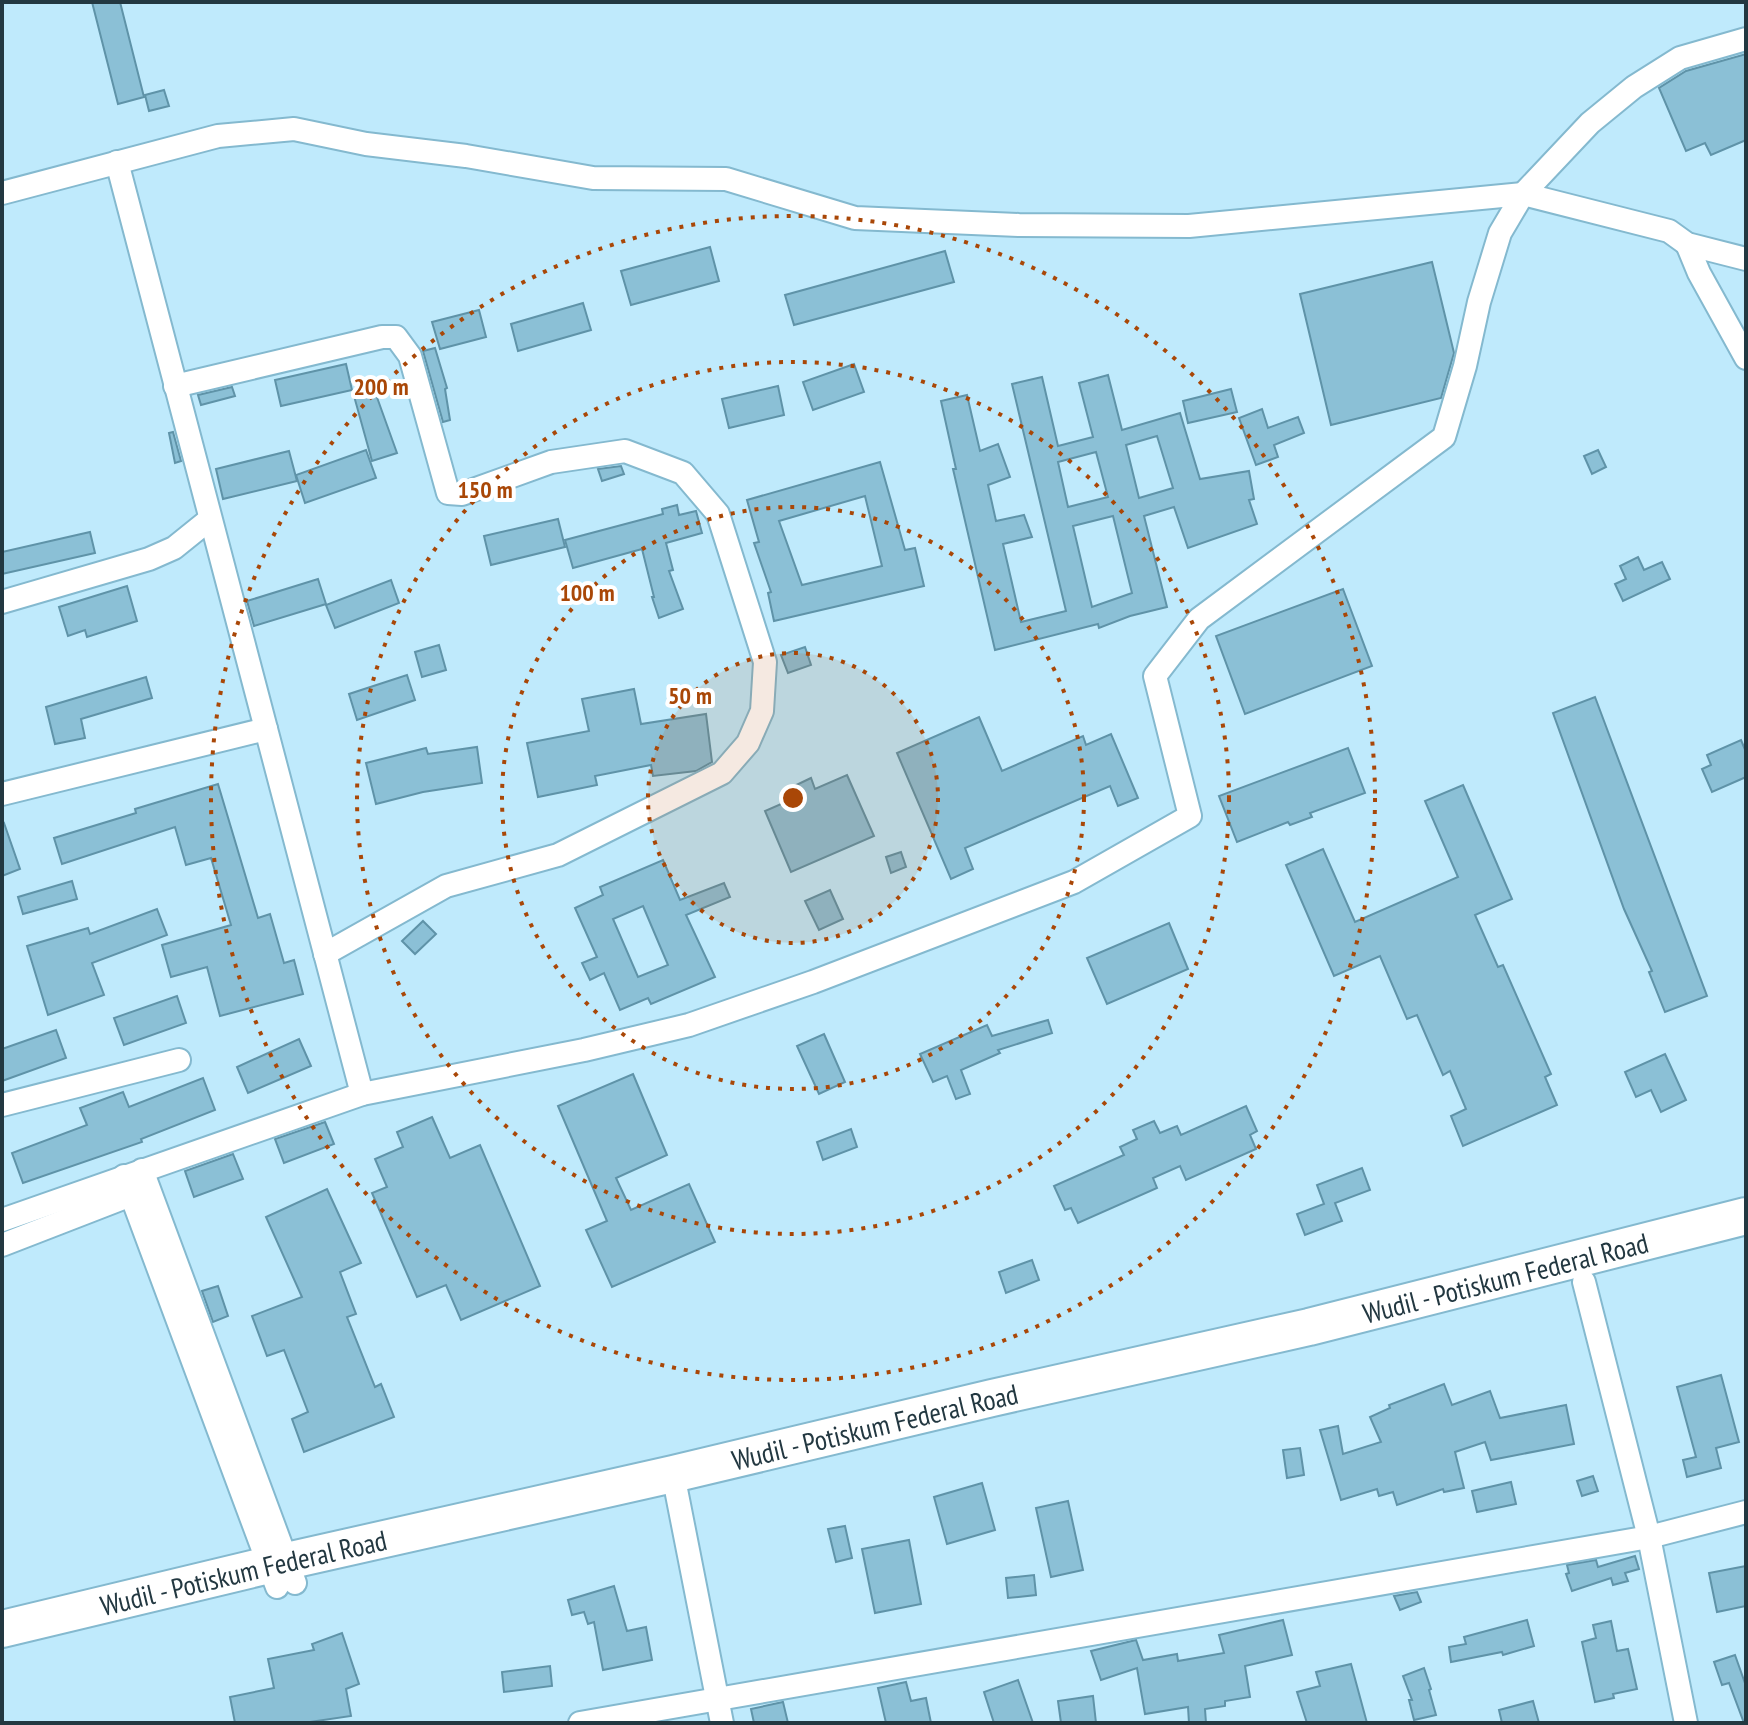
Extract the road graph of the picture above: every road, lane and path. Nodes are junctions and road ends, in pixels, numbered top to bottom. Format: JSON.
{"nodes":[{"id":1,"x":1746,"y":39,"type":"edge"},
{"id":2,"x":117,"y":162,"type":"junction"},
{"id":3,"x":2,"y":193,"type":"edge"},
{"id":4,"x":1523,"y":194,"type":"junction"},
{"id":5,"x":1687,"y":244,"type":"junction"},
{"id":6,"x":1746,"y":259,"type":"edge"},
{"id":7,"x":1746,"y":358,"type":"edge"},
{"id":8,"x":175,"y":386,"type":"junction"},
{"id":9,"x":210,"y":519,"type":"junction"},
{"id":10,"x":2,"y":602,"type":"edge"},
{"id":11,"x":266,"y":729,"type":"junction"},
{"id":12,"x":2,"y":794,"type":"edge"},
{"id":13,"x":325,"y":954,"type":"junction"},
{"id":14,"x":179,"y":1060,"type":"dead end"},
{"id":15,"x":362,"y":1094,"type":"junction"},
{"id":16,"x":2,"y":1105,"type":"edge"},
{"id":17,"x":136,"y":1182,"type":"junction"},
{"id":18,"x":1746,"y":1216,"type":"edge"},
{"id":19,"x":2,"y":1220,"type":"edge"},
{"id":20,"x":1746,"y":1240,"type":"edge"},
{"id":21,"x":2,"y":1245,"type":"edge"},
{"id":22,"x":1560,"y":1280,"type":"junction"},
{"id":23,"x":675,"y":1485,"type":"junction"},
{"id":24,"x":1746,"y":1512,"type":"edge"},
{"id":25,"x":1649,"y":1537,"type":"junction"},
{"id":26,"x":282,"y":1574,"type":"junction"},
{"id":27,"x":2,"y":1629,"type":"edge"},
{"id":28,"x":2,"y":1653,"type":"edge"},
{"id":29,"x":718,"y":1698,"type":"junction"},
{"id":30,"x":580,"y":1723,"type":"edge"},
{"id":31,"x":722,"y":1723,"type":"edge"},
{"id":32,"x":1686,"y":1723,"type":"edge"}],
"edges":[{"from":1,"to":4,"type":"street"},
{"from":2,"to":3,"type":"street"},
{"from":2,"to":4,"type":"street"},
{"from":2,"to":8,"type":"street"},
{"from":4,"to":5,"type":"street"},
{"from":4,"to":15,"type":"street"},
{"from":5,"to":6,"type":"street"},
{"from":5,"to":7,"type":"street"},
{"from":8,"to":9,"type":"street"},
{"from":8,"to":13,"type":"street"},
{"from":9,"to":10,"type":"street"},
{"from":9,"to":11,"type":"street"},
{"from":11,"to":12,"type":"street"},
{"from":11,"to":13,"type":"street"},
{"from":13,"to":15,"type":"street"},
{"from":14,"to":16,"type":"street"},
{"from":15,"to":17,"type":"street"},
{"from":17,"to":19,"type":"street"},
{"from":17,"to":21,"type":"street"},
{"from":17,"to":26,"type":"street"},
{"from":18,"to":22,"type":"main road","name":"Wudil - Potiskum Federal Road"},
{"from":20,"to":22,"type":"main road","name":"Wudil - Potiskum Federal Road"},
{"from":22,"to":23,"type":"main road","name":"Wudil - Potiskum Federal Road"},
{"from":22,"to":25,"type":"street"},
{"from":23,"to":26,"type":"main road","name":"Wudil - Potiskum Federal Road"},
{"from":23,"to":29,"type":"street"},
{"from":24,"to":25,"type":"street"},
{"from":25,"to":29,"type":"street"},
{"from":25,"to":32,"type":"street"},
{"from":26,"to":27,"type":"main road","name":"Wudil - Potiskum Federal Road"},
{"from":26,"to":28,"type":"main road","name":"Wudil - Potiskum Federal Road"},
{"from":29,"to":30,"type":"street"},
{"from":29,"to":31,"type":"street"}]}
